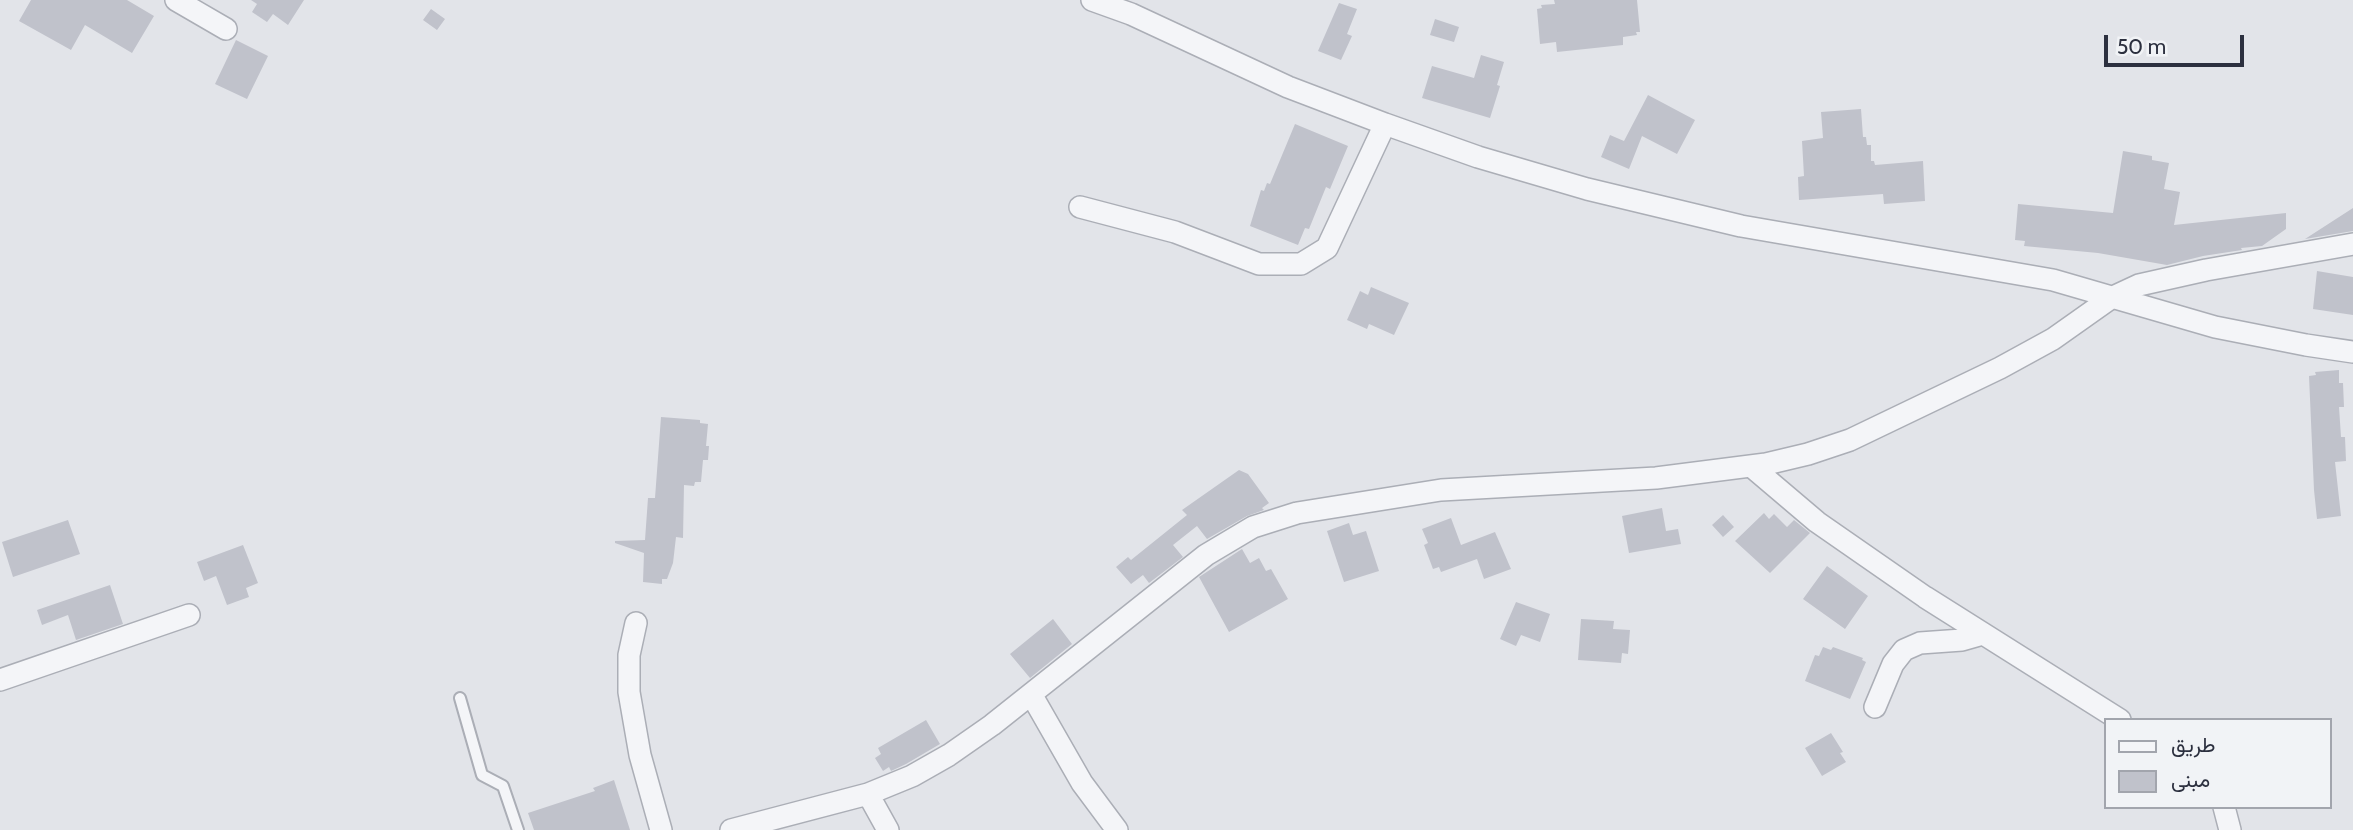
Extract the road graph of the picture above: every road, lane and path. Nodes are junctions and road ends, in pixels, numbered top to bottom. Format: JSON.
{"nodes":[{"id":1,"x":176,"y":0,"type":"edge"},
{"id":2,"x":1091,"y":0,"type":"edge"},
{"id":3,"x":226,"y":29,"type":"dead end"},
{"id":4,"x":1385,"y":124,"type":"junction"},
{"id":5,"x":1080,"y":207,"type":"dead end"},
{"id":6,"x":2353,"y":244,"type":"edge"},
{"id":7,"x":2111,"y":298,"type":"junction"},
{"id":8,"x":2353,"y":352,"type":"edge"},
{"id":9,"x":1751,"y":466,"type":"junction"},
{"id":10,"x":189,"y":615,"type":"dead end"},
{"id":11,"x":636,"y":623,"type":"dead end"},
{"id":12,"x":1983,"y":634,"type":"junction"},
{"id":13,"x":0,"y":680,"type":"edge"},
{"id":14,"x":1031,"y":694,"type":"junction"},
{"id":15,"x":460,"y":698,"type":"dead end"},
{"id":16,"x":1875,"y":706,"type":"dead end"},
{"id":17,"x":2117,"y":718,"type":"edge"},
{"id":18,"x":868,"y":794,"type":"junction"},
{"id":19,"x":2225,"y":809,"type":"edge"},
{"id":20,"x":518,"y":830,"type":"edge"},
{"id":21,"x":661,"y":830,"type":"edge"},
{"id":22,"x":731,"y":830,"type":"edge"},
{"id":23,"x":888,"y":830,"type":"edge"},
{"id":24,"x":1117,"y":830,"type":"edge"},
{"id":25,"x":2230,"y":830,"type":"edge"}],
"edges":[{"from":1,"to":3,"type":"street"},
{"from":2,"to":4,"type":"street"},
{"from":4,"to":5,"type":"street"},
{"from":4,"to":7,"type":"street"},
{"from":6,"to":7,"type":"street"},
{"from":7,"to":8,"type":"street"},
{"from":7,"to":9,"type":"street"},
{"from":9,"to":12,"type":"street"},
{"from":9,"to":14,"type":"street"},
{"from":10,"to":13,"type":"street"},
{"from":11,"to":21,"type":"street"},
{"from":12,"to":16,"type":"street"},
{"from":12,"to":17,"type":"street"},
{"from":14,"to":18,"type":"street"},
{"from":14,"to":24,"type":"street"},
{"from":15,"to":20,"type":"lane"},
{"from":18,"to":22,"type":"street"},
{"from":18,"to":23,"type":"street"},
{"from":19,"to":25,"type":"street"}]}
